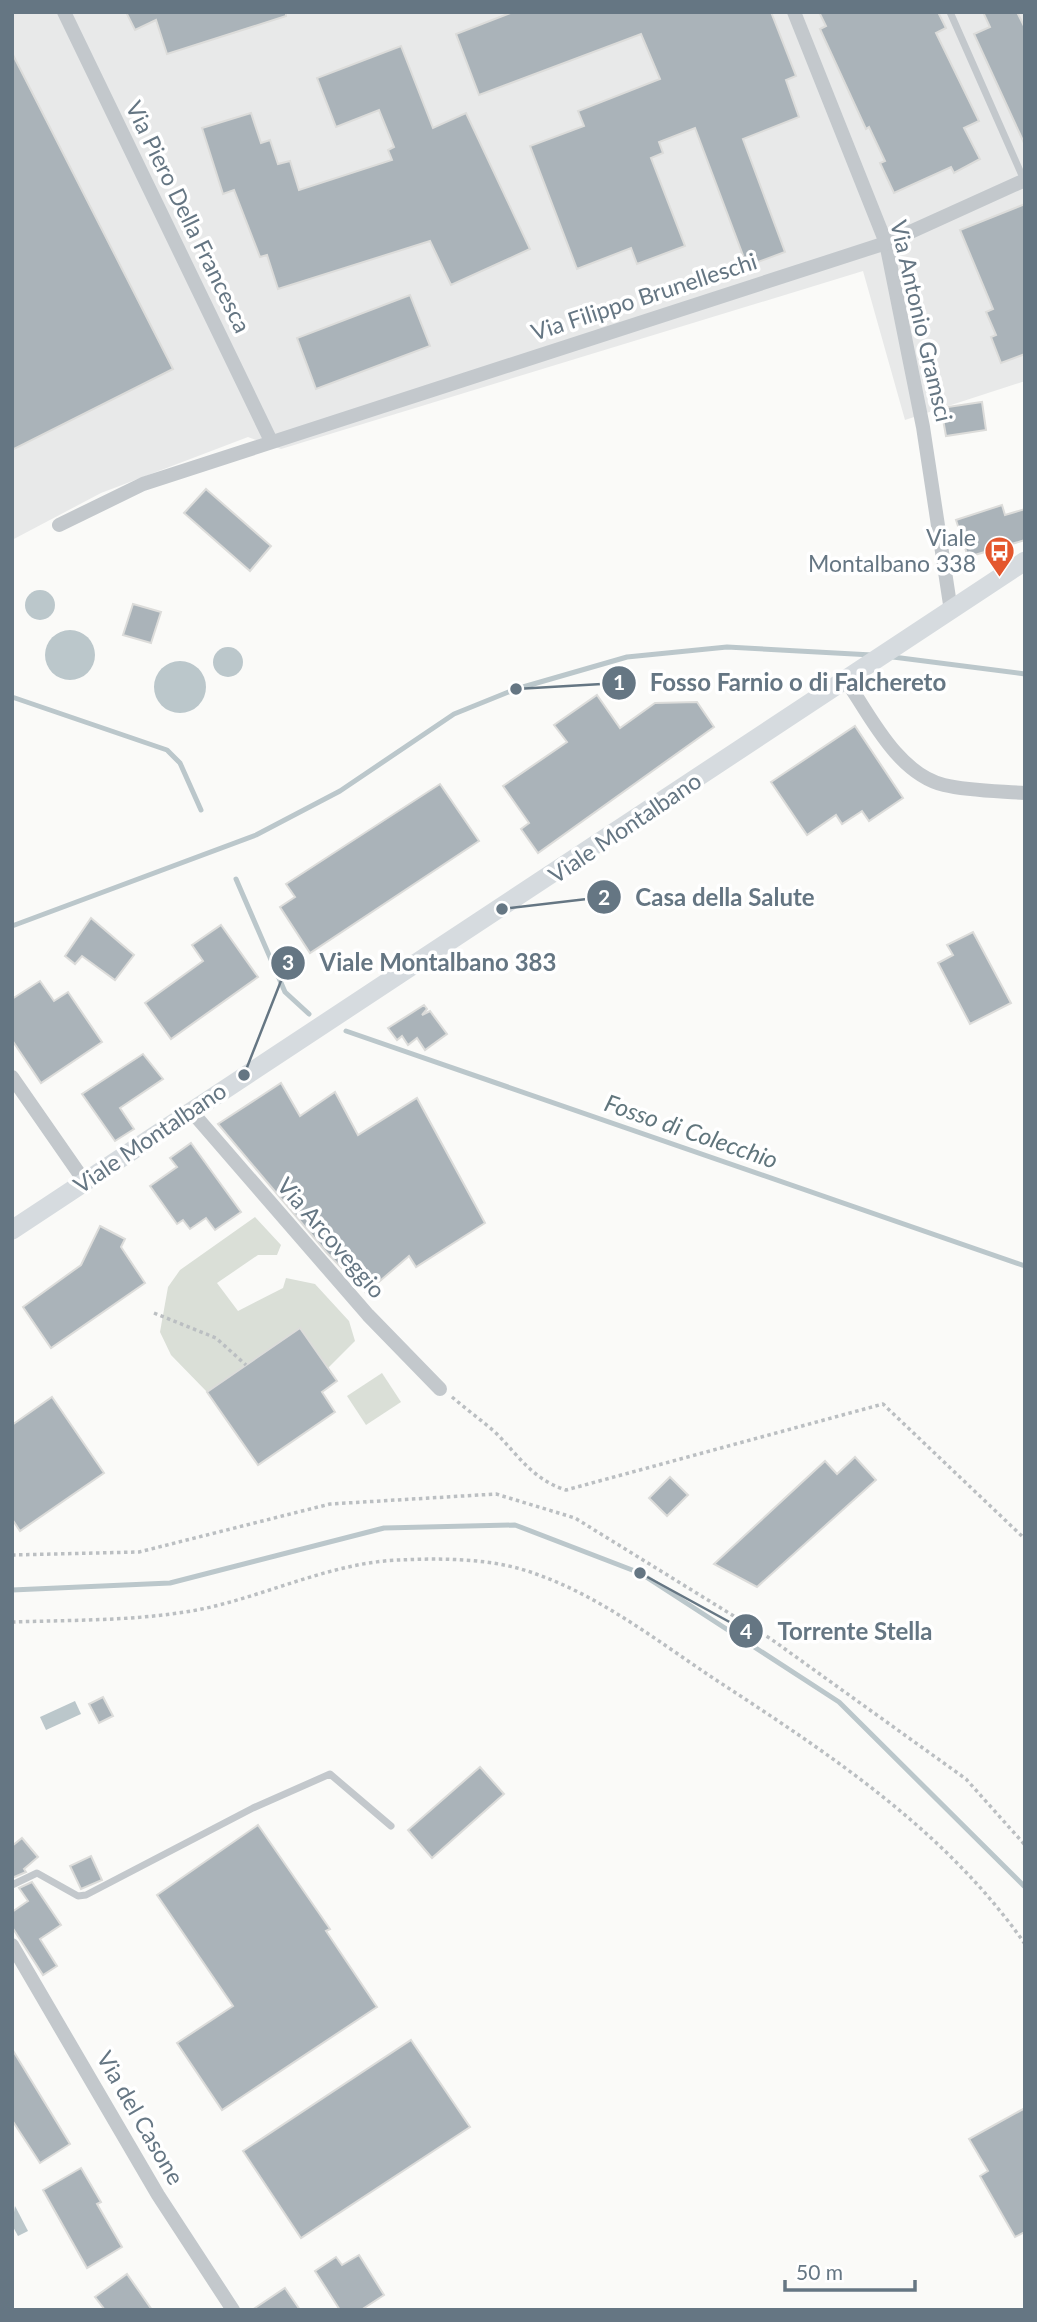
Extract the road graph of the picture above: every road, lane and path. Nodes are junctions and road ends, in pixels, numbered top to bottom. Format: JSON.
{"nodes":[{"id":1,"x":64,"y":12,"type":"edge"},
{"id":2,"x":794,"y":12,"type":"edge"},
{"id":3,"x":950,"y":12,"type":"edge"},
{"id":4,"x":1024,"y":180,"type":"edge"},
{"id":5,"x":886,"y":243,"type":"junction"},
{"id":6,"x":271,"y":441,"type":"junction"},
{"id":7,"x":59,"y":525,"type":"dead end"},
{"id":8,"x":1025,"y":561,"type":"edge"},
{"id":9,"x":951,"y":611,"type":"junction"},
{"id":10,"x":852,"y":676,"type":"junction"},
{"id":11,"x":1025,"y":793,"type":"edge"},
{"id":12,"x":12,"y":1077,"type":"edge"},
{"id":13,"x":192,"y":1112,"type":"junction"},
{"id":14,"x":85,"y":1182,"type":"junction"},
{"id":15,"x":12,"y":1230,"type":"edge"},
{"id":16,"x":154,"y":1313,"type":"dead end"},
{"id":17,"x":246,"y":1365,"type":"dead end"},
{"id":18,"x":440,"y":1389,"type":"joint"},
{"id":19,"x":1025,"y":1539,"type":"edge"},
{"id":20,"x":12,"y":1555,"type":"edge"},
{"id":21,"x":12,"y":1622,"type":"edge"},
{"id":22,"x":391,"y":1826,"type":"dead end"},
{"id":23,"x":1025,"y":1845,"type":"edge"},
{"id":24,"x":12,"y":1885,"type":"edge"},
{"id":25,"x":1025,"y":1944,"type":"edge"},
{"id":26,"x":12,"y":1945,"type":"edge"},
{"id":27,"x":233,"y":2310,"type":"edge"}],
"edges":[{"from":1,"to":6,"type":"street","name":"Via Piero Della Francesca"},
{"from":2,"to":5,"type":"street","name":"Via Antonio Gramsci"},
{"from":3,"to":4,"type":"lane"},
{"from":4,"to":5,"type":"street","name":"Via Filippo Brunelleschi"},
{"from":5,"to":6,"type":"street","name":"Via Filippo Brunelleschi"},
{"from":5,"to":9,"type":"street","name":"Via Antonio Gramsci"},
{"from":6,"to":7,"type":"street","name":"Via Filippo Brunelleschi"},
{"from":8,"to":9,"type":"main road","name":"Viale Montalbano"},
{"from":9,"to":10,"type":"main road","name":"Viale Montalbano"},
{"from":10,"to":11,"type":"street"},
{"from":10,"to":13,"type":"main road","name":"Viale Montalbano"},
{"from":12,"to":14,"type":"street"},
{"from":13,"to":14,"type":"main road","name":"Viale Montalbano"},
{"from":13,"to":18,"type":"street","name":"Via Arcoveggio"},
{"from":14,"to":15,"type":"main road","name":"Viale Montalbano"},
{"from":16,"to":17,"type":"path"},
{"from":18,"to":19,"type":"path"},
{"from":20,"to":23,"type":"path"},
{"from":21,"to":25,"type":"path"},
{"from":22,"to":24,"type":"lane"},
{"from":26,"to":27,"type":"street","name":"Via del Casone"}]}
